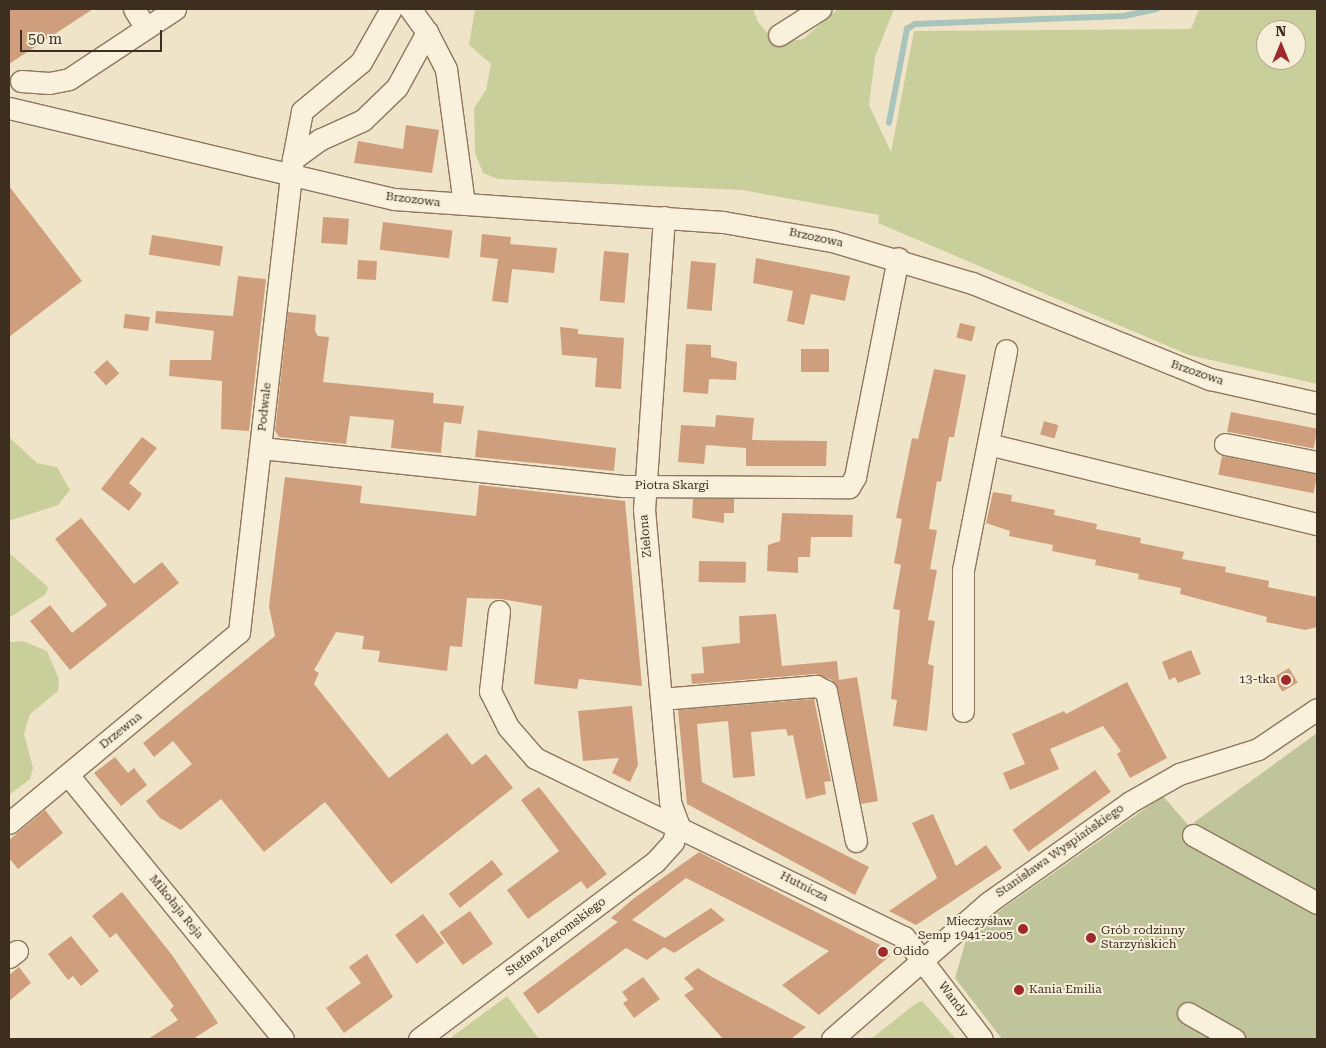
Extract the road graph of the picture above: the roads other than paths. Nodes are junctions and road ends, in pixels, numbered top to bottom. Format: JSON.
{"nodes":[{"id":1,"x":134,"y":9,"type":"edge"},
{"id":2,"x":175,"y":9,"type":"edge"},
{"id":3,"x":391,"y":9,"type":"edge"},
{"id":4,"x":410,"y":9,"type":"edge"},
{"id":5,"x":820,"y":9,"type":"edge"},
{"id":6,"x":146,"y":28,"type":"junction"},
{"id":7,"x":427,"y":32,"type":"junction"},
{"id":8,"x":779,"y":35,"type":"dead end"},
{"id":9,"x":21,"y":81,"type":"dead end"},
{"id":10,"x":9,"y":108,"type":"edge"},
{"id":11,"x":292,"y":166,"type":"junction"},
{"id":12,"x":464,"y":204,"type":"junction"},
{"id":13,"x":664,"y":217,"type":"junction"},
{"id":14,"x":898,"y":258,"type":"junction"},
{"id":15,"x":1006,"y":350,"type":"dead end"},
{"id":16,"x":1317,"y":403,"type":"edge"},
{"id":17,"x":988,"y":444,"type":"junction"},
{"id":18,"x":1226,"y":444,"type":"dead end"},
{"id":19,"x":261,"y":448,"type":"junction"},
{"id":20,"x":1317,"y":462,"type":"edge"},
{"id":21,"x":645,"y":485,"type":"junction"},
{"id":22,"x":1317,"y":524,"type":"edge"},
{"id":23,"x":500,"y":611,"type":"dead end"},
{"id":24,"x":234,"y":640,"type":"joint"},
{"id":25,"x":661,"y":698,"type":"junction"},
{"id":26,"x":1317,"y":709,"type":"edge"},
{"id":27,"x":963,"y":711,"type":"dead end"},
{"id":28,"x":68,"y":775,"type":"junction"},
{"id":29,"x":9,"y":823,"type":"edge"},
{"id":30,"x":678,"y":824,"type":"junction"},
{"id":31,"x":1193,"y":835,"type":"dead end"},
{"id":32,"x":856,"y":841,"type":"dead end"},
{"id":33,"x":1317,"y":903,"type":"edge"},
{"id":34,"x":924,"y":960,"type":"junction"},
{"id":35,"x":1188,"y":1013,"type":"dead end"},
{"id":36,"x":283,"y":1039,"type":"edge"},
{"id":37,"x":419,"y":1039,"type":"edge"},
{"id":38,"x":832,"y":1039,"type":"edge"},
{"id":39,"x":982,"y":1039,"type":"edge"},
{"id":40,"x":1234,"y":1039,"type":"edge"}],
"edges":[{"from":1,"to":6,"type":"street"},
{"from":2,"to":6,"type":"street"},
{"from":3,"to":11,"type":"street","name":"Podwale"},
{"from":4,"to":7,"type":"street"},
{"from":5,"to":8,"type":"street"},
{"from":6,"to":9,"type":"street"},
{"from":7,"to":11,"type":"street"},
{"from":7,"to":12,"type":"street"},
{"from":10,"to":11,"type":"street","name":"Brzozowa"},
{"from":11,"to":12,"type":"street","name":"Brzozowa"},
{"from":11,"to":19,"type":"street","name":"Podwale"},
{"from":12,"to":13,"type":"street","name":"Brzozowa"},
{"from":13,"to":14,"type":"street","name":"Brzozowa"},
{"from":13,"to":21,"type":"street","name":"Zielona"},
{"from":14,"to":16,"type":"street","name":"Brzozowa"},
{"from":14,"to":21,"type":"street","name":"Piotra Skargi"},
{"from":15,"to":17,"type":"street"},
{"from":17,"to":22,"type":"street"},
{"from":17,"to":27,"type":"street"},
{"from":18,"to":20,"type":"street"},
{"from":19,"to":21,"type":"street","name":"Piotra Skargi"},
{"from":19,"to":24,"type":"street","name":"Podwale"},
{"from":21,"to":25,"type":"street","name":"Zielona"},
{"from":23,"to":30,"type":"street","name":"Hutnicza"},
{"from":24,"to":28,"type":"street","name":"Drzewna"},
{"from":25,"to":30,"type":"street","name":"Zielona"},
{"from":25,"to":32,"type":"street"},
{"from":26,"to":34,"type":"street","name":"Stanisława Wyspiańskiego"},
{"from":28,"to":29,"type":"street","name":"Drzewna"},
{"from":28,"to":36,"type":"street","name":"Mikołaja Reja"},
{"from":30,"to":34,"type":"street","name":"Hutnicza"},
{"from":30,"to":37,"type":"street","name":"Stefana Żeromskiego"},
{"from":31,"to":33,"type":"street"},
{"from":34,"to":38,"type":"street","name":"Stanisława Wyspiańskiego"},
{"from":34,"to":39,"type":"street","name":"Wandy"},
{"from":35,"to":40,"type":"street"}]}
